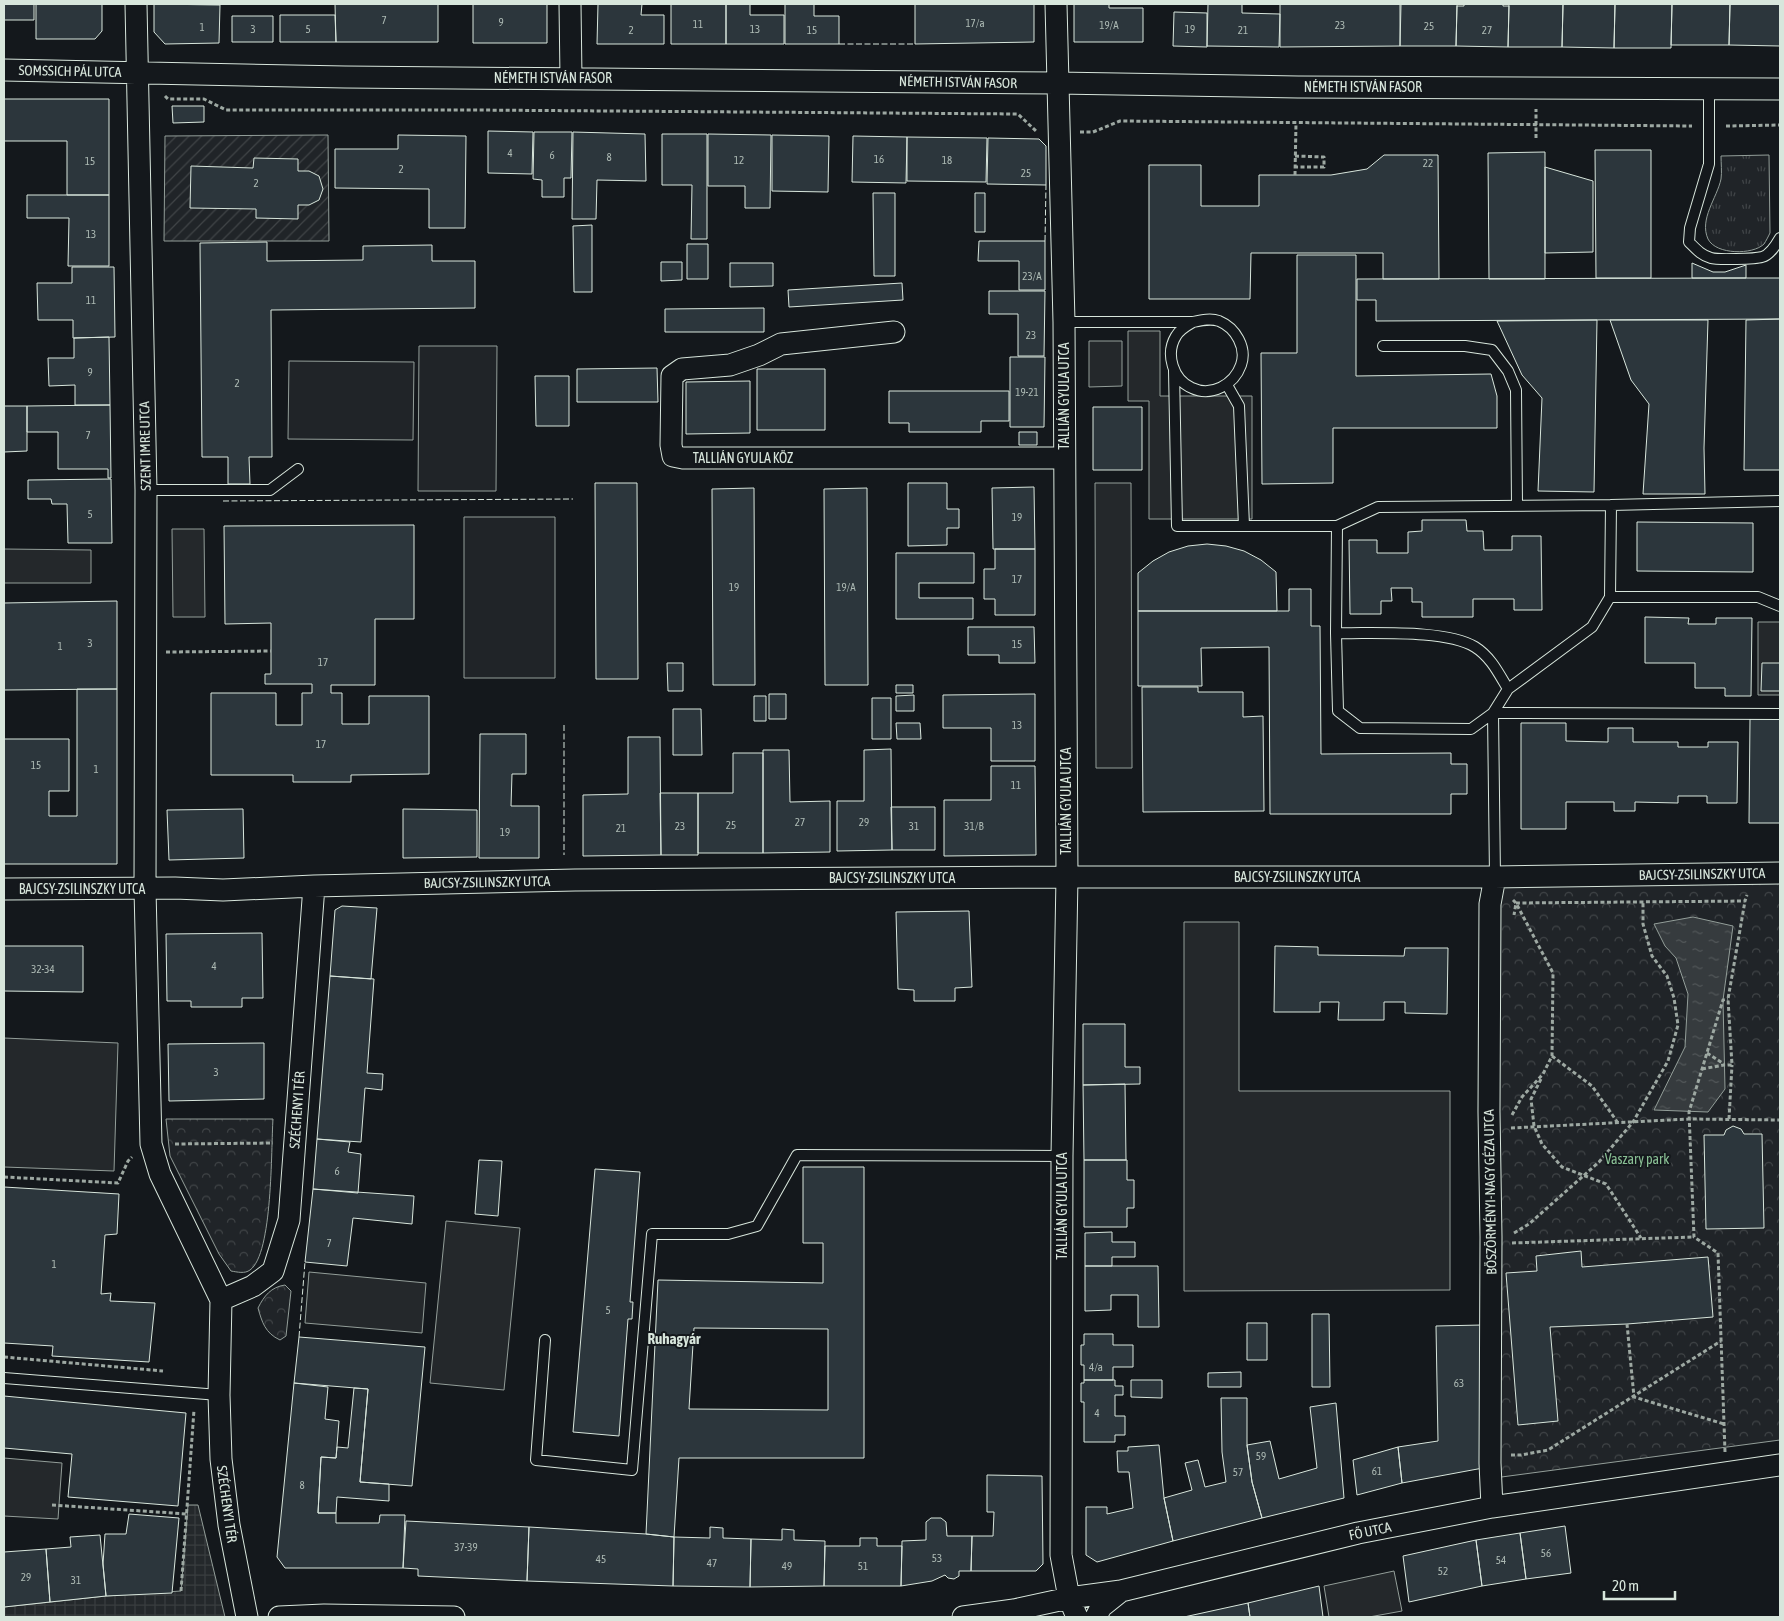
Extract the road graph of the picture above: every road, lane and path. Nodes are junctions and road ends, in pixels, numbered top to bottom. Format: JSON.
{"nodes":[{"id":1,"x":136,"y":4,"type":"edge"},
{"id":2,"x":570,"y":4,"type":"edge"},
{"id":3,"x":1056,"y":4,"type":"edge"},
{"id":4,"x":4,"y":70,"type":"edge"},
{"id":5,"x":136,"y":72,"type":"junction"},
{"id":6,"x":571,"y":78,"type":"junction"},
{"id":7,"x":1057,"y":83,"type":"junction"},
{"id":8,"x":1709,"y":88,"type":"junction"},
{"id":9,"x":1780,"y":89,"type":"edge"},
{"id":10,"x":1296,"y":123,"type":"junction"},
{"id":11,"x":1780,"y":125,"type":"edge"},
{"id":12,"x":1708,"y":126,"type":"junction"},
{"id":13,"x":1059,"y":132,"type":"junction"},
{"id":14,"x":1295,"y":156,"type":"junction"},
{"id":15,"x":1295,"y":167,"type":"junction"},
{"id":16,"x":1295,"y":175,"type":"dead end"},
{"id":17,"x":1780,"y":238,"type":"edge"},
{"id":18,"x":1064,"y":322,"type":"junction"},
{"id":19,"x":1193,"y":322,"type":"junction"},
{"id":20,"x":894,"y":332,"type":"dead end"},
{"id":21,"x":1383,"y":346,"type":"dead end"},
{"id":22,"x":1174,"y":372,"type":"junction"},
{"id":23,"x":1227,"y":385,"type":"junction"},
{"id":24,"x":1064,"y":458,"type":"junction"},
{"id":25,"x":298,"y":469,"type":"dead end"},
{"id":26,"x":146,"y":490,"type":"junction"},
{"id":27,"x":1780,"y":501,"type":"edge"},
{"id":28,"x":1611,"y":505,"type":"junction"},
{"id":29,"x":1517,"y":506,"type":"junction"},
{"id":30,"x":1244,"y":526,"type":"junction"},
{"id":31,"x":1337,"y":526,"type":"junction"},
{"id":32,"x":1610,"y":598,"type":"junction"},
{"id":33,"x":1780,"y":606,"type":"edge"},
{"id":34,"x":1336,"y":633,"type":"junction"},
{"id":35,"x":271,"y":650,"type":"dead end"},
{"id":36,"x":145,"y":652,"type":"junction"},
{"id":37,"x":1508,"y":689,"type":"junction"},
{"id":38,"x":1493,"y":713,"type":"junction"},
{"id":39,"x":1780,"y":714,"type":"edge"},
{"id":40,"x":1756,"y":873,"type":"junction"},
{"id":41,"x":1780,"y":873,"type":"edge"},
{"id":42,"x":1066,"y":877,"type":"junction"},
{"id":43,"x":1495,"y":877,"type":"junction"},
{"id":44,"x":314,"y":886,"type":"junction"},
{"id":45,"x":4,"y":889,"type":"edge"},
{"id":46,"x":145,"y":889,"type":"junction"},
{"id":47,"x":1643,"y":901,"type":"junction"},
{"id":48,"x":1745,"y":901,"type":"junction"},
{"id":49,"x":1725,"y":999,"type":"junction"},
{"id":50,"x":1707,"y":1053,"type":"junction"},
{"id":51,"x":1552,"y":1056,"type":"junction"},
{"id":52,"x":1724,"y":1065,"type":"junction"},
{"id":53,"x":1732,"y":1065,"type":"junction"},
{"id":54,"x":1702,"y":1070,"type":"junction"},
{"id":55,"x":1543,"y":1074,"type":"junction"},
{"id":56,"x":1689,"y":1119,"type":"junction"},
{"id":57,"x":1729,"y":1120,"type":"junction"},
{"id":58,"x":1780,"y":1120,"type":"edge"},
{"id":59,"x":1632,"y":1122,"type":"junction"},
{"id":60,"x":1618,"y":1123,"type":"junction"},
{"id":61,"x":1534,"y":1126,"type":"junction"},
{"id":62,"x":1497,"y":1128,"type":"junction"},
{"id":63,"x":294,"y":1143,"type":"junction"},
{"id":64,"x":151,"y":1144,"type":"junction"},
{"id":65,"x":1062,"y":1156,"type":"junction"},
{"id":66,"x":1585,"y":1175,"type":"junction"},
{"id":67,"x":4,"y":1177,"type":"edge"},
{"id":68,"x":1694,"y":1236,"type":"junction"},
{"id":69,"x":1641,"y":1238,"type":"junction"},
{"id":70,"x":1494,"y":1244,"type":"junction"},
{"id":71,"x":220,"y":1300,"type":"junction"},
{"id":72,"x":1627,"y":1324,"type":"dead end"},
{"id":73,"x":545,"y":1340,"type":"dead end"},
{"id":74,"x":1721,"y":1342,"type":"junction"},
{"id":75,"x":4,"y":1357,"type":"edge"},
{"id":76,"x":162,"y":1370,"type":"dead end"},
{"id":77,"x":4,"y":1378,"type":"edge"},
{"id":78,"x":219,"y":1395,"type":"junction"},
{"id":79,"x":1634,"y":1397,"type":"junction"},
{"id":80,"x":194,"y":1410,"type":"dead end"},
{"id":81,"x":1724,"y":1424,"type":"junction"},
{"id":82,"x":1490,"y":1455,"type":"junction"},
{"id":83,"x":1780,"y":1464,"type":"edge"},
{"id":84,"x":1725,"y":1472,"type":"junction"},
{"id":85,"x":52,"y":1505,"type":"dead end"},
{"id":86,"x":1492,"y":1506,"type":"junction"},
{"id":87,"x":187,"y":1514,"type":"junction"},
{"id":88,"x":1121,"y":1591,"type":"junction"},
{"id":89,"x":181,"y":1592,"type":"dead end"},
{"id":90,"x":1069,"y":1598,"type":"junction"},
{"id":91,"x":247,"y":1617,"type":"edge"},
{"id":92,"x":279,"y":1617,"type":"edge"},
{"id":93,"x":454,"y":1617,"type":"edge"},
{"id":94,"x":963,"y":1617,"type":"edge"},
{"id":95,"x":1077,"y":1617,"type":"edge"},
{"id":96,"x":1096,"y":1617,"type":"edge"}],
"edges":[{"from":1,"to":5,"type":"street","name":"SZENT IMRE UTCA"},
{"from":2,"to":6,"type":"street"},
{"from":3,"to":7,"type":"street","name":"TALLIÁN GYULA UTCA"},
{"from":4,"to":5,"type":"street","name":"SOMSSICH PÁL UTCA"},
{"from":5,"to":6,"type":"street","name":"NÉMETH ISTVÁN FASOR"},
{"from":5,"to":13,"type":"path"},
{"from":5,"to":26,"type":"street","name":"SZENT IMRE UTCA"},
{"from":6,"to":7,"type":"street","name":"NÉMETH ISTVÁN FASOR"},
{"from":7,"to":8,"type":"street","name":"NÉMETH ISTVÁN FASOR"},
{"from":7,"to":13,"type":"street","name":"TALLIÁN GYULA UTCA"},
{"from":8,"to":9,"type":"street","name":"NÉMETH ISTVÁN FASOR"},
{"from":8,"to":12,"type":"lane"},
{"from":10,"to":12,"type":"path"},
{"from":10,"to":13,"type":"path"},
{"from":10,"to":14,"type":"path"},
{"from":11,"to":12,"type":"path"},
{"from":12,"to":17,"type":"lane"},
{"from":13,"to":18,"type":"street","name":"TALLIÁN GYULA UTCA"},
{"from":14,"to":15,"type":"path"},
{"from":14,"to":15,"type":"path"},
{"from":15,"to":16,"type":"path"},
{"from":18,"to":19,"type":"lane"},
{"from":18,"to":24,"type":"street","name":"TALLIÁN GYULA UTCA"},
{"from":19,"to":22,"type":"lane"},
{"from":19,"to":23,"type":"lane"},
{"from":20,"to":24,"type":"street","name":"TALLIÁN GYULA KÖZ"},
{"from":21,"to":29,"type":"lane"},
{"from":22,"to":23,"type":"lane"},
{"from":22,"to":30,"type":"lane"},
{"from":23,"to":30,"type":"lane"},
{"from":24,"to":42,"type":"street","name":"TALLIÁN GYULA UTCA"},
{"from":25,"to":26,"type":"lane"},
{"from":26,"to":36,"type":"street","name":"SZENT IMRE UTCA"},
{"from":27,"to":28,"type":"lane"},
{"from":28,"to":29,"type":"lane"},
{"from":28,"to":32,"type":"lane"},
{"from":29,"to":31,"type":"lane"},
{"from":30,"to":31,"type":"lane"},
{"from":31,"to":34,"type":"lane"},
{"from":32,"to":33,"type":"lane"},
{"from":32,"to":37,"type":"lane"},
{"from":34,"to":37,"type":"lane"},
{"from":34,"to":38,"type":"lane"},
{"from":35,"to":36,"type":"path"},
{"from":36,"to":46,"type":"street","name":"SZENT IMRE UTCA"},
{"from":37,"to":38,"type":"lane"},
{"from":38,"to":39,"type":"lane"},
{"from":38,"to":43,"type":"lane"},
{"from":40,"to":41,"type":"street","name":"BAJCSY-ZSILINSZKY UTCA"},
{"from":40,"to":43,"type":"street","name":"BAJCSY-ZSILINSZKY UTCA"},
{"from":40,"to":48,"type":"path"},
{"from":42,"to":43,"type":"street","name":"BAJCSY-ZSILINSZKY UTCA"},
{"from":42,"to":44,"type":"street","name":"BAJCSY-ZSILINSZKY UTCA"},
{"from":42,"to":65,"type":"street","name":"TALLIÁN GYULA UTCA"},
{"from":43,"to":62,"type":"street","name":"BÖSZÖRMÉNYI-NAGY GÉZA UTCA"},
{"from":44,"to":46,"type":"street","name":"BAJCSY-ZSILINSZKY UTCA"},
{"from":44,"to":63,"type":"street","name":"SZÉCHENYI TÉR"},
{"from":45,"to":46,"type":"street","name":"BAJCSY-ZSILINSZKY UTCA"},
{"from":46,"to":64,"type":"street","name":"SZÉCHENYI TÉR"},
{"from":47,"to":48,"type":"path"},
{"from":47,"to":51,"type":"path"},
{"from":47,"to":59,"type":"path"},
{"from":48,"to":49,"type":"path"},
{"from":49,"to":50,"type":"path"},
{"from":49,"to":53,"type":"path"},
{"from":50,"to":52,"type":"path"},
{"from":50,"to":54,"type":"path"},
{"from":51,"to":55,"type":"path"},
{"from":51,"to":60,"type":"path"},
{"from":52,"to":53,"type":"path"},
{"from":52,"to":54,"type":"path"},
{"from":53,"to":57,"type":"path"},
{"from":54,"to":56,"type":"path"},
{"from":55,"to":61,"type":"path"},
{"from":55,"to":62,"type":"path"},
{"from":56,"to":57,"type":"path"},
{"from":56,"to":59,"type":"path"},
{"from":56,"to":68,"type":"path"},
{"from":57,"to":58,"type":"path"},
{"from":59,"to":60,"type":"path"},
{"from":59,"to":66,"type":"path"},
{"from":60,"to":61,"type":"path"},
{"from":61,"to":62,"type":"path"},
{"from":61,"to":66,"type":"path"},
{"from":62,"to":70,"type":"street","name":"BÖSZÖRMÉNYI-NAGY GÉZA UTCA"},
{"from":63,"to":64,"type":"path"},
{"from":63,"to":71,"type":"street","name":"SZÉCHENYI TÉR"},
{"from":64,"to":67,"type":"path"},
{"from":64,"to":71,"type":"street","name":"SZÉCHENYI TÉR"},
{"from":65,"to":73,"type":"lane"},
{"from":65,"to":90,"type":"street","name":"TALLIÁN GYULA UTCA"},
{"from":66,"to":69,"type":"path"},
{"from":66,"to":70,"type":"path"},
{"from":68,"to":69,"type":"path"},
{"from":68,"to":74,"type":"path"},
{"from":69,"to":70,"type":"path"},
{"from":70,"to":82,"type":"street","name":"BÖSZÖRMÉNYI-NAGY GÉZA UTCA"},
{"from":71,"to":78,"type":"street","name":"SZÉCHENYI TÉR"},
{"from":72,"to":79,"type":"path"},
{"from":74,"to":79,"type":"path"},
{"from":74,"to":81,"type":"path"},
{"from":75,"to":76,"type":"path"},
{"from":77,"to":78,"type":"lane"},
{"from":78,"to":91,"type":"street","name":"SZÉCHENYI TÉR"},
{"from":79,"to":81,"type":"path"},
{"from":79,"to":82,"type":"path"},
{"from":80,"to":87,"type":"path"},
{"from":81,"to":84,"type":"path"},
{"from":82,"to":86,"type":"street","name":"BÖSZÖRMÉNYI-NAGY GÉZA UTCA"},
{"from":83,"to":84,"type":"street","name":"FŐ UTCA"},
{"from":84,"to":86,"type":"street","name":"FŐ UTCA"},
{"from":85,"to":87,"type":"path"},
{"from":86,"to":88,"type":"street","name":"FŐ UTCA"},
{"from":87,"to":89,"type":"path"},
{"from":88,"to":90,"type":"street","name":"FŐ UTCA"},
{"from":88,"to":96,"type":"street"},
{"from":90,"to":94,"type":"street","name":"FŐ UTCA"},
{"from":90,"to":95,"type":"street","name":"TALLIÁN GYULA UTCA"},
{"from":92,"to":93,"type":"street"}]}
